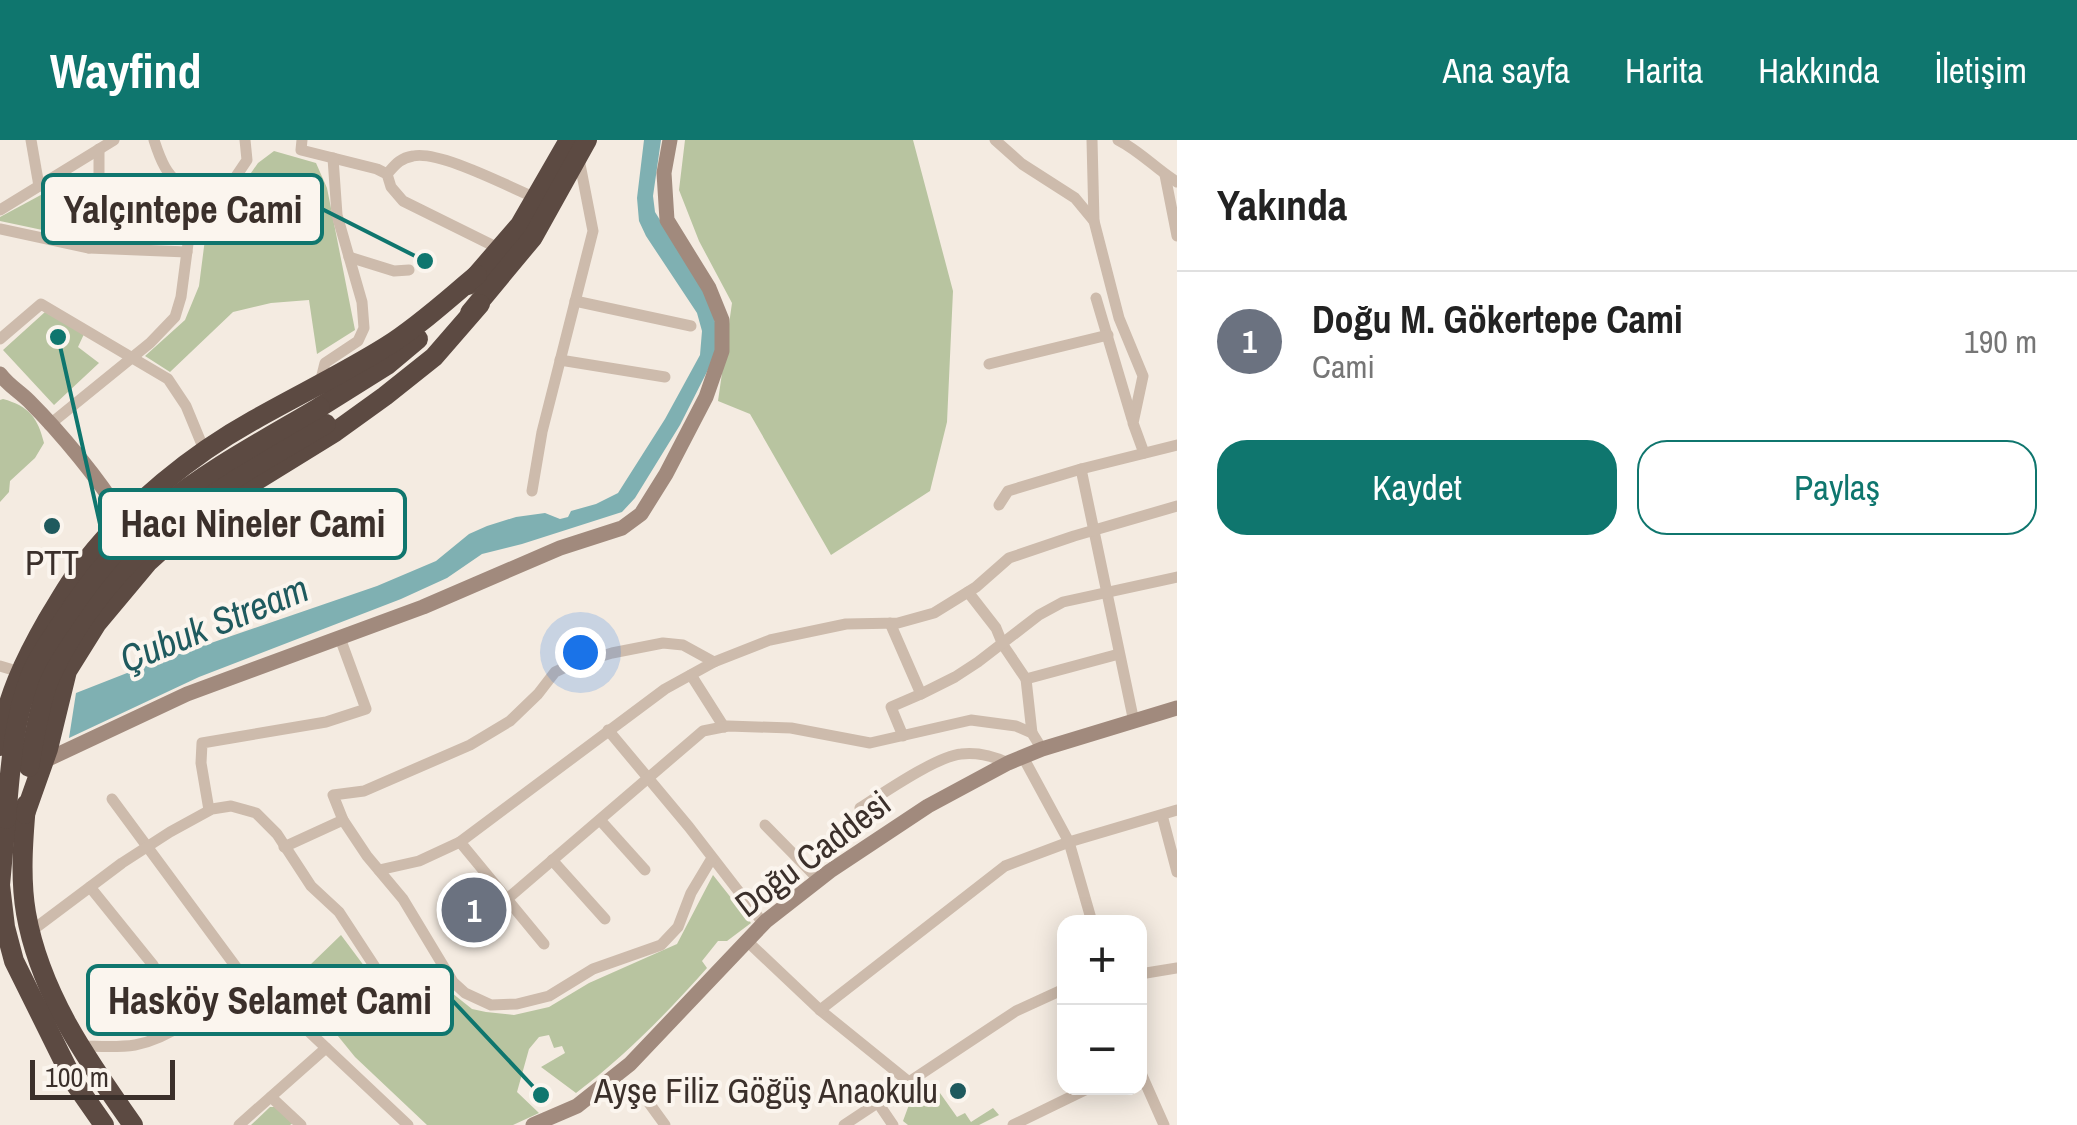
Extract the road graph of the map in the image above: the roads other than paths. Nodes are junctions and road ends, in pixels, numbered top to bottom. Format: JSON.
{"nodes":[{"id":1,"x":32,"y":140,"type":"edge"},
{"id":2,"x":114,"y":140,"type":"edge"},
{"id":3,"x":154,"y":140,"type":"edge"},
{"id":4,"x":245,"y":140,"type":"edge"},
{"id":5,"x":302,"y":140,"type":"edge"},
{"id":6,"x":670,"y":140,"type":"edge"},
{"id":7,"x":995,"y":140,"type":"edge"},
{"id":8,"x":1092,"y":140,"type":"edge"},
{"id":9,"x":1118,"y":140,"type":"edge"},
{"id":10,"x":578,"y":146,"type":"edge"},
{"id":11,"x":99,"y":149,"type":"junction"},
{"id":12,"x":333,"y":158,"type":"junction"},
{"id":13,"x":387,"y":174,"type":"junction"},
{"id":14,"x":1165,"y":175,"type":"junction"},
{"id":15,"x":1177,"y":182,"type":"edge"},
{"id":16,"x":39,"y":186,"type":"junction"},
{"id":17,"x":229,"y":189,"type":"junction"},
{"id":18,"x":536,"y":198,"type":"junction"},
{"id":19,"x":0,"y":210,"type":"edge"},
{"id":20,"x":1094,"y":220,"type":"junction"},
{"id":21,"x":0,"y":229,"type":"edge"},
{"id":22,"x":1177,"y":236,"type":"edge"},
{"id":23,"x":89,"y":248,"type":"junction"},
{"id":24,"x":500,"y":249,"type":"junction"},
{"id":25,"x":186,"y":252,"type":"junction"},
{"id":26,"x":348,"y":258,"type":"junction"},
{"id":27,"x":408,"y":270,"type":"dead end"},
{"id":28,"x":1096,"y":298,"type":"dead end"},
{"id":29,"x":574,"y":301,"type":"junction"},
{"id":30,"x":480,"y":304,"type":"junction"},
{"id":31,"x":691,"y":326,"type":"dead end"},
{"id":32,"x":1108,"y":334,"type":"junction"},
{"id":33,"x":0,"y":339,"type":"edge"},
{"id":34,"x":132,"y":358,"type":"junction"},
{"id":35,"x":560,"y":360,"type":"junction"},
{"id":36,"x":989,"y":364,"type":"dead end"},
{"id":37,"x":665,"y":377,"type":"dead end"},
{"id":38,"x":3,"y":383,"type":"edge"},
{"id":39,"x":322,"y":406,"type":"junction"},
{"id":40,"x":1133,"y":423,"type":"junction"},
{"id":41,"x":49,"y":424,"type":"junction"},
{"id":42,"x":1177,"y":445,"type":"edge"},
{"id":43,"x":206,"y":452,"type":"junction"},
{"id":44,"x":1144,"y":454,"type":"junction"},
{"id":45,"x":1081,"y":469,"type":"junction"},
{"id":46,"x":171,"y":478,"type":"junction"},
{"id":47,"x":532,"y":491,"type":"dead end"},
{"id":48,"x":998,"y":505,"type":"dead end"},
{"id":49,"x":1177,"y":506,"type":"edge"},
{"id":50,"x":201,"y":517,"type":"junction"},
{"id":51,"x":123,"y":519,"type":"junction"},
{"id":52,"x":1096,"y":530,"type":"junction"},
{"id":53,"x":157,"y":552,"type":"junction"},
{"id":54,"x":92,"y":554,"type":"junction"},
{"id":55,"x":1177,"y":577,"type":"edge"},
{"id":56,"x":125,"y":588,"type":"junction"},
{"id":57,"x":968,"y":592,"type":"junction"},
{"id":58,"x":1106,"y":593,"type":"junction"},
{"id":59,"x":890,"y":624,"type":"junction"},
{"id":60,"x":340,"y":638,"type":"junction"},
{"id":61,"x":1003,"y":645,"type":"junction"},
{"id":62,"x":1118,"y":654,"type":"junction"},
{"id":63,"x":714,"y":662,"type":"junction"},
{"id":64,"x":10,"y":669,"type":"edge"},
{"id":65,"x":691,"y":675,"type":"junction"},
{"id":66,"x":1026,"y":679,"type":"junction"},
{"id":67,"x":921,"y":694,"type":"junction"},
{"id":68,"x":1177,"y":708,"type":"edge"},
{"id":69,"x":1134,"y":722,"type":"junction"},
{"id":70,"x":724,"y":727,"type":"junction"},
{"id":71,"x":608,"y":730,"type":"junction"},
{"id":72,"x":1032,"y":733,"type":"junction"},
{"id":73,"x":902,"y":736,"type":"junction"},
{"id":74,"x":0,"y":746,"type":"edge"},
{"id":75,"x":1042,"y":749,"type":"junction"},
{"id":76,"x":40,"y":759,"type":"junction"},
{"id":77,"x":1016,"y":760,"type":"junction"},
{"id":78,"x":649,"y":778,"type":"junction"},
{"id":79,"x":112,"y":799,"type":"dead end"},
{"id":80,"x":860,"y":808,"type":"dead end"},
{"id":81,"x":209,"y":810,"type":"junction"},
{"id":82,"x":1177,"y":810,"type":"edge"},
{"id":83,"x":1162,"y":815,"type":"junction"},
{"id":84,"x":343,"y":820,"type":"junction"},
{"id":85,"x":600,"y":820,"type":"junction"},
{"id":86,"x":765,"y":824,"type":"dead end"},
{"id":87,"x":8,"y":827,"type":"edge"},
{"id":88,"x":460,"y":842,"type":"junction"},
{"id":89,"x":1069,"y":842,"type":"junction"},
{"id":90,"x":148,"y":846,"type":"junction"},
{"id":91,"x":284,"y":848,"type":"junction"},
{"id":92,"x":712,"y":858,"type":"junction"},
{"id":93,"x":552,"y":860,"type":"junction"},
{"id":94,"x":378,"y":870,"type":"junction"},
{"id":95,"x":645,"y":870,"type":"dead end"},
{"id":96,"x":1177,"y":872,"type":"edge"},
{"id":97,"x":819,"y":880,"type":"junction"},
{"id":98,"x":90,"y":887,"type":"junction"},
{"id":99,"x":507,"y":899,"type":"junction"},
{"id":100,"x":1090,"y":915,"type":"edge"},
{"id":101,"x":605,"y":919,"type":"dead end"},
{"id":102,"x":764,"y":924,"type":"junction"},
{"id":103,"x":30,"y":932,"type":"junction"},
{"id":104,"x":747,"y":942,"type":"junction"},
{"id":105,"x":544,"y":944,"type":"dead end"},
{"id":106,"x":1177,"y":968,"type":"edge"},
{"id":107,"x":1147,"y":973,"type":"edge"},
{"id":108,"x":242,"y":976,"type":"junction"},
{"id":109,"x":1057,"y":992,"type":"edge"},
{"id":110,"x":392,"y":993,"type":"dead end"},
{"id":111,"x":820,"y":1010,"type":"junction"},
{"id":112,"x":187,"y":1022,"type":"junction"},
{"id":113,"x":79,"y":1046,"type":"junction"},
{"id":114,"x":326,"y":1048,"type":"junction"},
{"id":115,"x":909,"y":1082,"type":"junction"},
{"id":116,"x":1147,"y":1086,"type":"edge"},
{"id":117,"x":641,"y":1092,"type":"dead end"},
{"id":118,"x":1075,"y":1095,"type":"edge"},
{"id":119,"x":271,"y":1097,"type":"junction"},
{"id":120,"x":878,"y":1102,"type":"junction"},
{"id":121,"x":104,"y":1125,"type":"edge"},
{"id":122,"x":133,"y":1125,"type":"edge"},
{"id":123,"x":239,"y":1125,"type":"edge"},
{"id":124,"x":300,"y":1125,"type":"edge"},
{"id":125,"x":408,"y":1125,"type":"edge"},
{"id":126,"x":534,"y":1125,"type":"edge"},
{"id":127,"x":665,"y":1125,"type":"edge"},
{"id":128,"x":844,"y":1125,"type":"edge"},
{"id":129,"x":892,"y":1125,"type":"edge"},
{"id":130,"x":1013,"y":1125,"type":"edge"},
{"id":131,"x":1164,"y":1125,"type":"edge"}],
"edges":[{"from":1,"to":16,"type":"street"},
{"from":2,"to":11,"type":"street"},
{"from":3,"to":17,"type":"street"},
{"from":4,"to":17,"type":"street"},
{"from":5,"to":12,"type":"street"},
{"from":6,"to":60,"type":"street"},
{"from":7,"to":20,"type":"street"},
{"from":8,"to":20,"type":"street"},
{"from":9,"to":14,"type":"street"},
{"from":10,"to":18,"type":"highway"},
{"from":10,"to":29,"type":"street"},
{"from":10,"to":30,"type":"highway"},
{"from":11,"to":16,"type":"street"},
{"from":11,"to":23,"type":"street"},
{"from":12,"to":13,"type":"street"},
{"from":12,"to":26,"type":"street"},
{"from":13,"to":18,"type":"street"},
{"from":13,"to":24,"type":"street"},
{"from":14,"to":15,"type":"street"},
{"from":14,"to":22,"type":"street"},
{"from":16,"to":19,"type":"street"},
{"from":17,"to":25,"type":"street"},
{"from":18,"to":24,"type":"highway"},
{"from":20,"to":40,"type":"street"},
{"from":21,"to":23,"type":"street"},
{"from":23,"to":25,"type":"street"},
{"from":24,"to":39,"type":"highway"},
{"from":25,"to":34,"type":"street"},
{"from":26,"to":27,"type":"street"},
{"from":26,"to":39,"type":"street"},
{"from":28,"to":32,"type":"street"},
{"from":29,"to":31,"type":"street"},
{"from":29,"to":35,"type":"street"},
{"from":30,"to":39,"type":"highway"},
{"from":30,"to":50,"type":"highway"},
{"from":32,"to":36,"type":"street"},
{"from":32,"to":40,"type":"street"},
{"from":33,"to":34,"type":"street"},
{"from":34,"to":41,"type":"street"},
{"from":34,"to":43,"type":"street"},
{"from":35,"to":37,"type":"street"},
{"from":35,"to":47,"type":"street"},
{"from":38,"to":41,"type":"street"},
{"from":39,"to":43,"type":"highway"},
{"from":39,"to":76,"type":"highway","bridge":true},
{"from":39,"to":87,"type":"highway","bridge":true},
{"from":40,"to":44,"type":"street"},
{"from":41,"to":51,"type":"street"},
{"from":42,"to":44,"type":"street"},
{"from":43,"to":46,"type":"highway"},
{"from":44,"to":45,"type":"street"},
{"from":45,"to":48,"type":"street"},
{"from":45,"to":52,"type":"street"},
{"from":46,"to":50,"type":"highway"},
{"from":46,"to":51,"type":"highway"},
{"from":49,"to":52,"type":"street"},
{"from":50,"to":53,"type":"highway"},
{"from":51,"to":53,"type":"highway"},
{"from":51,"to":53,"type":"highway"},
{"from":51,"to":54,"type":"highway"},
{"from":52,"to":57,"type":"street"},
{"from":52,"to":58,"type":"street"},
{"from":53,"to":56,"type":"highway"},
{"from":54,"to":56,"type":"highway"},
{"from":54,"to":64,"type":"highway"},
{"from":55,"to":58,"type":"street"},
{"from":56,"to":76,"type":"highway"},
{"from":57,"to":59,"type":"street"},
{"from":57,"to":61,"type":"street"},
{"from":58,"to":61,"type":"street"},
{"from":58,"to":62,"type":"street"},
{"from":59,"to":63,"type":"street"},
{"from":59,"to":67,"type":"street"},
{"from":60,"to":76,"type":"street"},
{"from":60,"to":81,"type":"street"},
{"from":61,"to":66,"type":"street"},
{"from":61,"to":67,"type":"street"},
{"from":62,"to":66,"type":"street"},
{"from":62,"to":69,"type":"street"},
{"from":63,"to":65,"type":"street"},
{"from":63,"to":84,"type":"street"},
{"from":64,"to":74,"type":"highway"},
{"from":65,"to":70,"type":"street"},
{"from":65,"to":71,"type":"street"},
{"from":66,"to":72,"type":"street"},
{"from":67,"to":73,"type":"street"},
{"from":68,"to":69,"type":"street","name":"Doğu Caddesi"},
{"from":69,"to":75,"type":"street","name":"Doğu Caddesi"},
{"from":70,"to":73,"type":"street"},
{"from":70,"to":78,"type":"street"},
{"from":71,"to":78,"type":"street"},
{"from":71,"to":88,"type":"street"},
{"from":72,"to":73,"type":"street"},
{"from":72,"to":75,"type":"street"},
{"from":75,"to":77,"type":"street","name":"Doğu Caddesi"},
{"from":76,"to":87,"type":"highway"},
{"from":77,"to":80,"type":"street"},
{"from":77,"to":89,"type":"street"},
{"from":77,"to":97,"type":"street","name":"Doğu Caddesi"},
{"from":78,"to":85,"type":"street"},
{"from":78,"to":92,"type":"street"},
{"from":79,"to":90,"type":"street"},
{"from":81,"to":90,"type":"street"},
{"from":81,"to":91,"type":"street"},
{"from":82,"to":83,"type":"street"},
{"from":83,"to":89,"type":"street"},
{"from":83,"to":96,"type":"street"},
{"from":84,"to":91,"type":"street"},
{"from":84,"to":94,"type":"street"},
{"from":85,"to":93,"type":"street"},
{"from":85,"to":95,"type":"street"},
{"from":86,"to":97,"type":"street"},
{"from":87,"to":103,"type":"highway"},
{"from":87,"to":121,"type":"highway"},
{"from":88,"to":94,"type":"street"},
{"from":88,"to":99,"type":"street"},
{"from":89,"to":100,"type":"street"},
{"from":89,"to":111,"type":"street"},
{"from":90,"to":98,"type":"street"},
{"from":90,"to":108,"type":"street"},
{"from":91,"to":110,"type":"street"},
{"from":92,"to":94,"type":"street"},
{"from":92,"to":102,"type":"street"},
{"from":93,"to":99,"type":"street"},
{"from":93,"to":101,"type":"street"},
{"from":97,"to":102,"type":"street","name":"Doğu Caddesi"},
{"from":98,"to":103,"type":"street"},
{"from":98,"to":112,"type":"street"},
{"from":99,"to":105,"type":"street"},
{"from":102,"to":104,"type":"street","name":"Doğu Caddesi"},
{"from":103,"to":113,"type":"highway"},
{"from":104,"to":111,"type":"street"},
{"from":104,"to":126,"type":"street","name":"Doğu Caddesi"},
{"from":106,"to":107,"type":"street"},
{"from":108,"to":112,"type":"street"},
{"from":108,"to":114,"type":"street"},
{"from":109,"to":115,"type":"street"},
{"from":111,"to":115,"type":"street"},
{"from":112,"to":113,"type":"street"},
{"from":113,"to":122,"type":"highway"},
{"from":114,"to":119,"type":"street"},
{"from":114,"to":125,"type":"street"},
{"from":115,"to":120,"type":"street"},
{"from":116,"to":131,"type":"street"},
{"from":117,"to":127,"type":"street"},
{"from":118,"to":130,"type":"street"},
{"from":119,"to":123,"type":"street"},
{"from":119,"to":124,"type":"street"},
{"from":120,"to":128,"type":"street"},
{"from":120,"to":129,"type":"street"}]}
